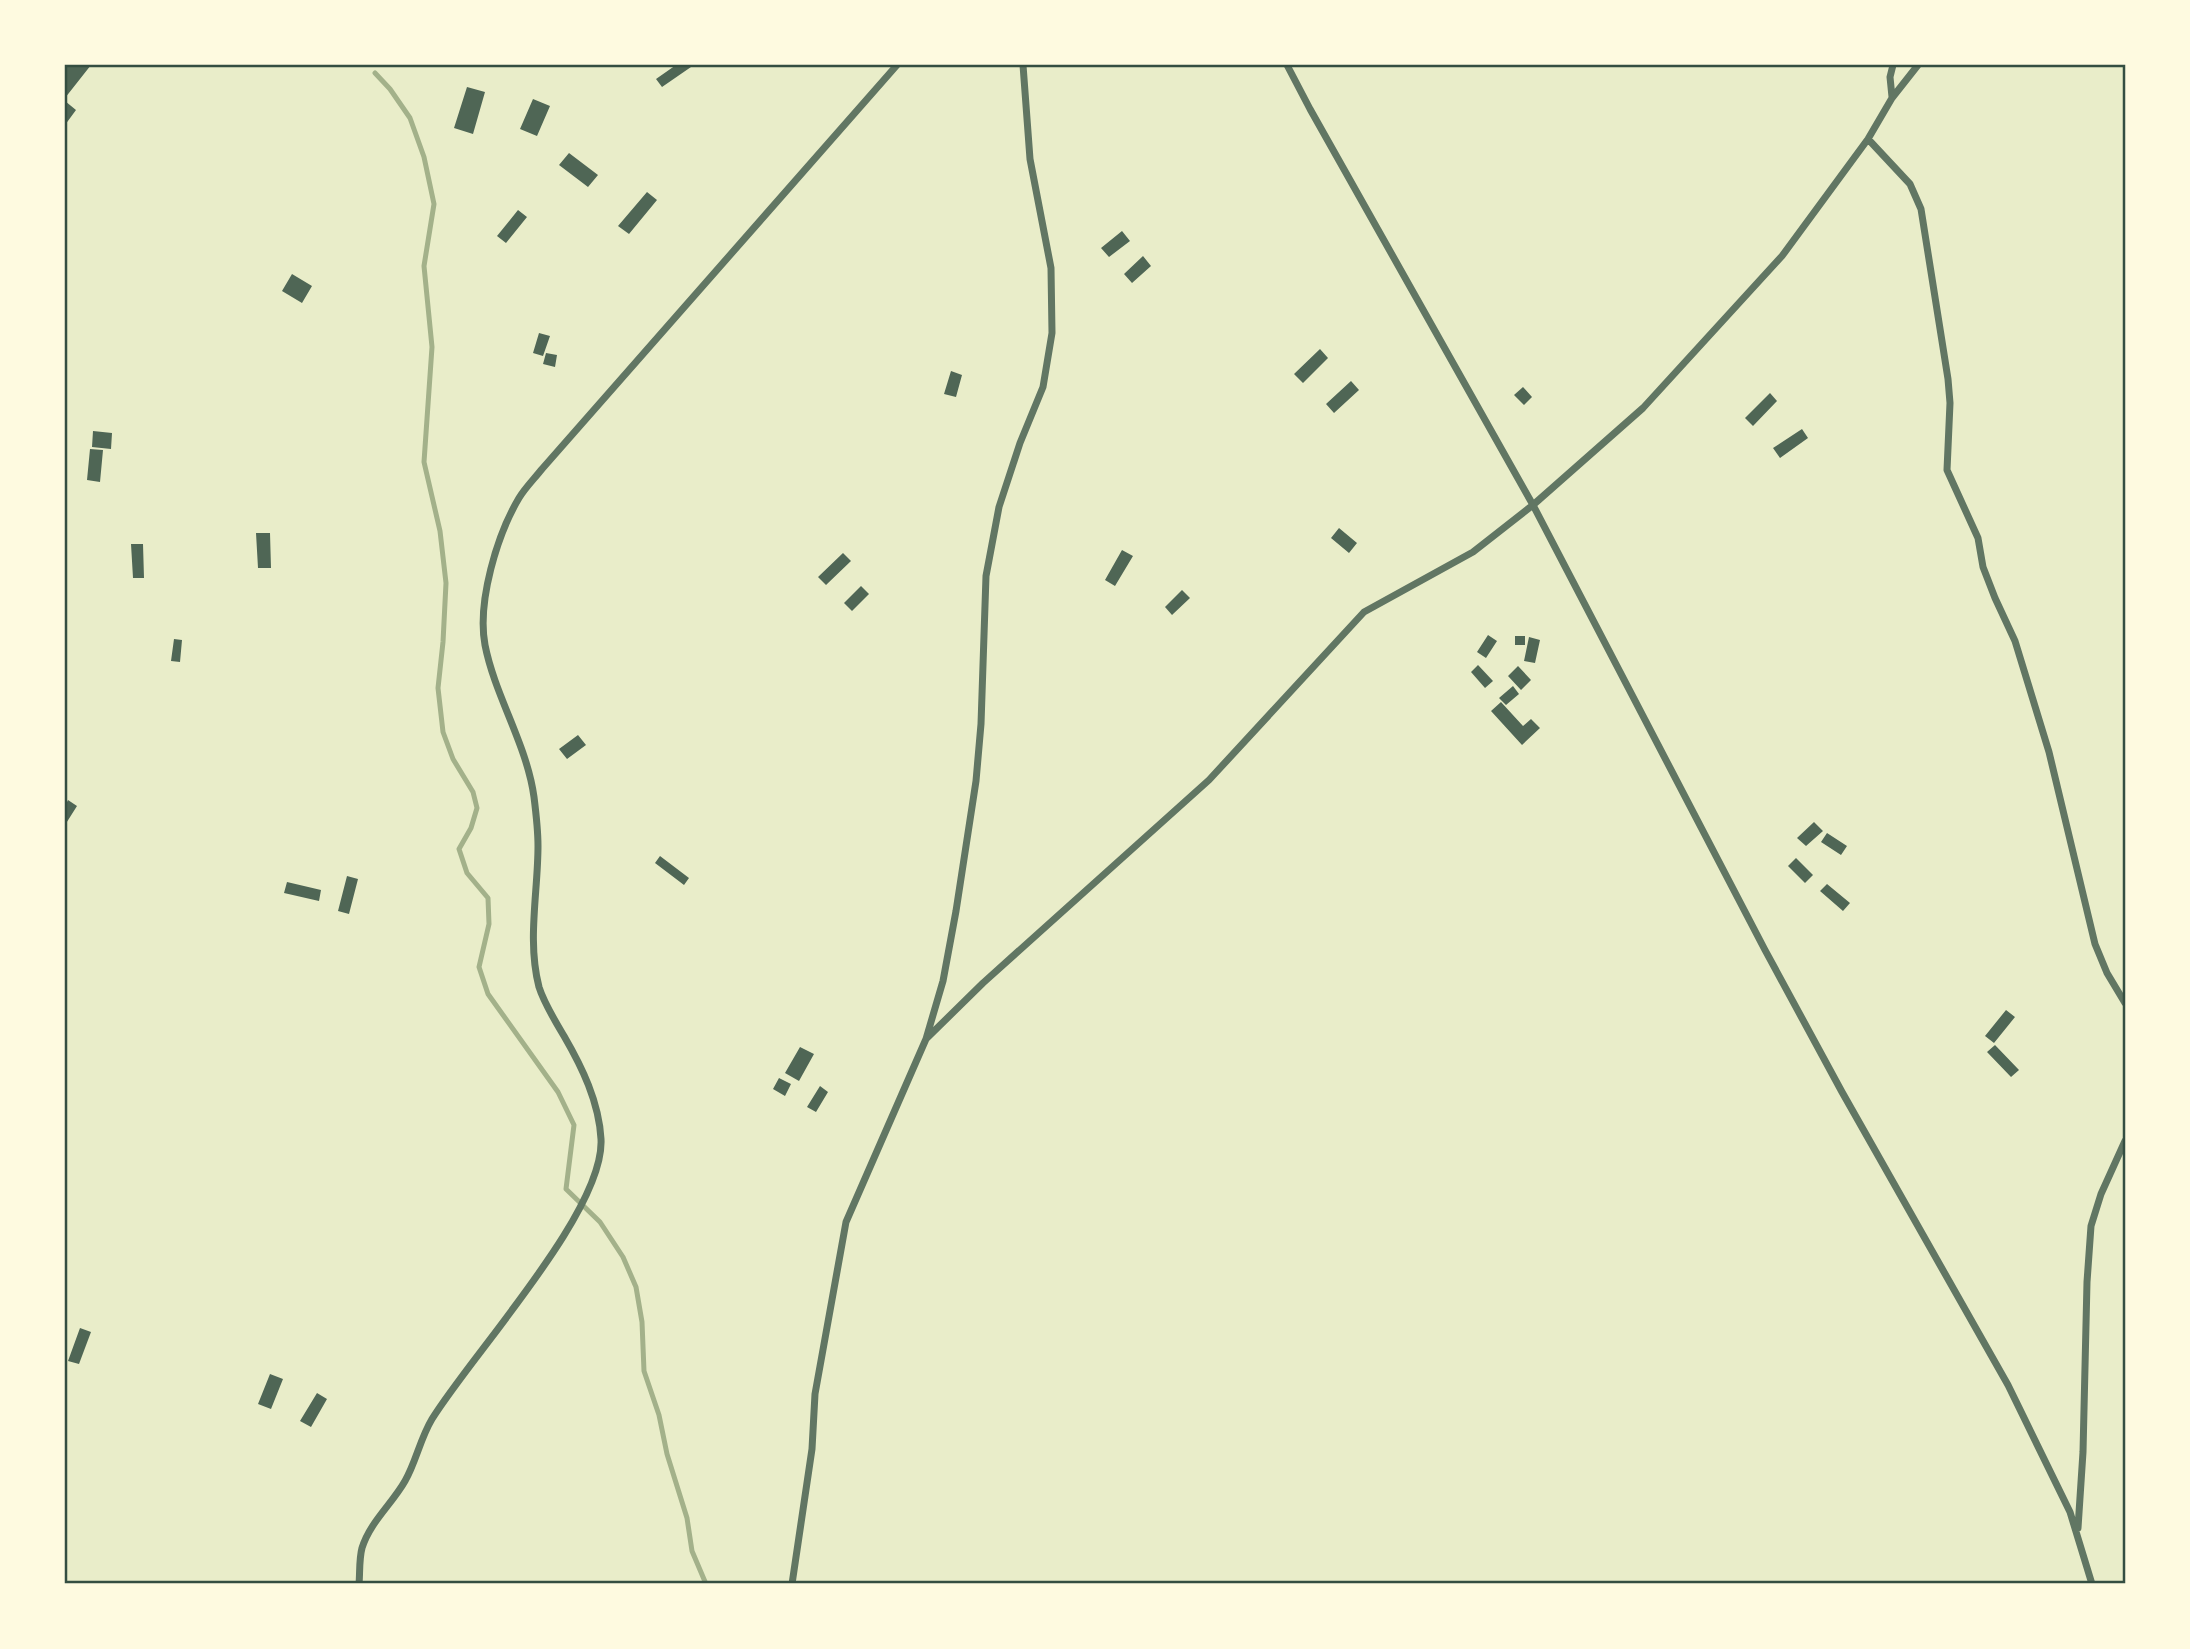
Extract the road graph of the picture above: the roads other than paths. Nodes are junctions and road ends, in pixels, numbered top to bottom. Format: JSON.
{"nodes":[{"id":1,"x":897,"y":65,"type":"edge"},
{"id":2,"x":1023,"y":65,"type":"edge"},
{"id":3,"x":1287,"y":65,"type":"edge"},
{"id":4,"x":1893,"y":65,"type":"edge"},
{"id":5,"x":1918,"y":65,"type":"edge"},
{"id":6,"x":1892,"y":98,"type":"junction"},
{"id":7,"x":1868,"y":139,"type":"junction"},
{"id":8,"x":1533,"y":505,"type":"junction"},
{"id":9,"x":2125,"y":1003,"type":"edge"},
{"id":10,"x":926,"y":1039,"type":"junction"},
{"id":11,"x":2125,"y":1141,"type":"edge"},
{"id":12,"x":2077,"y":1531,"type":"junction"},
{"id":13,"x":359,"y":1584,"type":"edge"},
{"id":14,"x":792,"y":1584,"type":"edge"},
{"id":15,"x":2092,"y":1584,"type":"edge"}],
"edges":[{"from":1,"to":13,"type":"street"},
{"from":2,"to":10,"type":"street"},
{"from":3,"to":8,"type":"street"},
{"from":4,"to":6,"type":"street"},
{"from":5,"to":6,"type":"street"},
{"from":6,"to":7,"type":"street"},
{"from":7,"to":8,"type":"street"},
{"from":7,"to":9,"type":"street"},
{"from":8,"to":10,"type":"street"},
{"from":8,"to":12,"type":"street"},
{"from":10,"to":14,"type":"street"},
{"from":11,"to":12,"type":"street"},
{"from":12,"to":15,"type":"street"}]}
